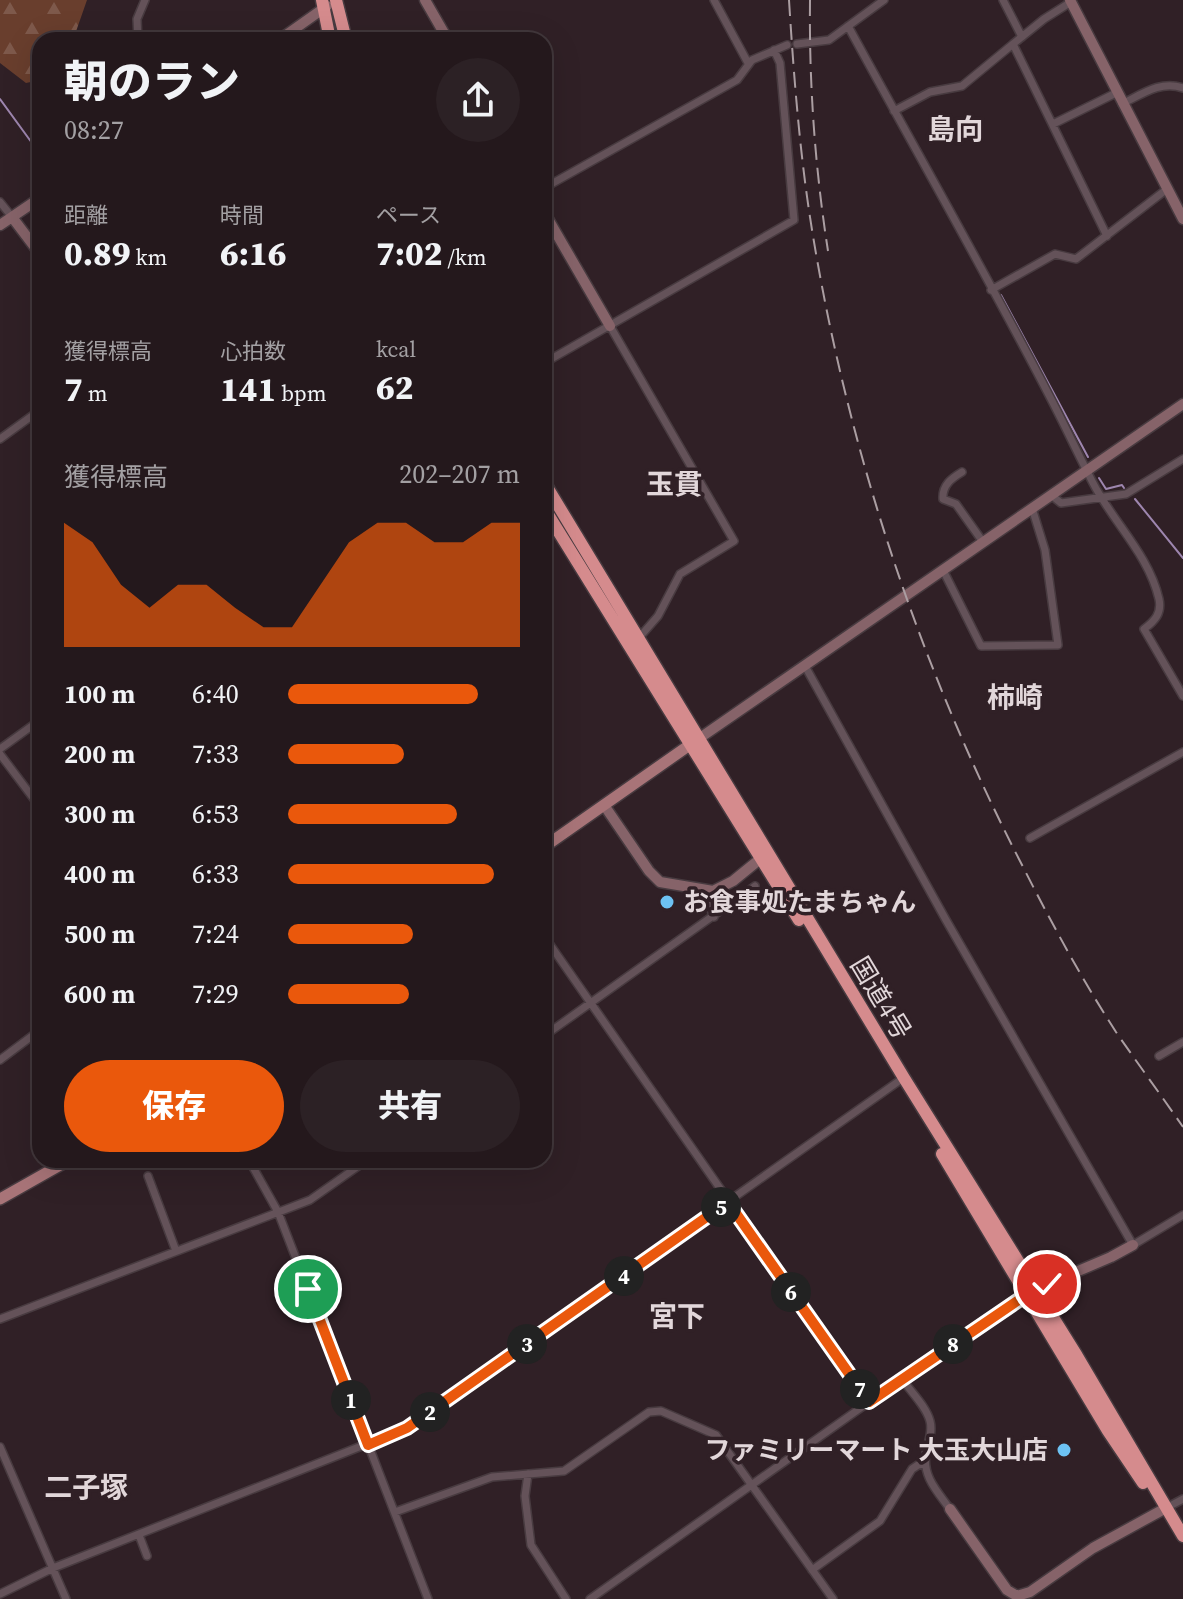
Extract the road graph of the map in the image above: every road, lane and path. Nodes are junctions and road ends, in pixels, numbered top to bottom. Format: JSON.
{"nodes":[{"id":1,"x":145,"y":0,"type":"edge"},
{"id":2,"x":425,"y":0,"type":"edge"},
{"id":3,"x":714,"y":0,"type":"edge"},
{"id":4,"x":865,"y":0,"type":"edge"},
{"id":5,"x":884,"y":0,"type":"edge"},
{"id":6,"x":1003,"y":0,"type":"edge"},
{"id":7,"x":1071,"y":1,"type":"edge"},
{"id":8,"x":329,"y":2,"type":"edge"},
{"id":9,"x":871,"y":9,"type":"junction"},
{"id":10,"x":848,"y":26,"type":"junction"},
{"id":11,"x":138,"y":32,"type":"edge"},
{"id":12,"x":299,"y":32,"type":"edge"},
{"id":13,"x":330,"y":32,"type":"edge"},
{"id":14,"x":342,"y":32,"type":"edge"},
{"id":15,"x":443,"y":32,"type":"edge"},
{"id":16,"x":1022,"y":37,"type":"junction"},
{"id":17,"x":797,"y":44,"type":"dead end"},
{"id":18,"x":1013,"y":44,"type":"junction"},
{"id":19,"x":787,"y":45,"type":"dead end"},
{"id":20,"x":774,"y":50,"type":"junction"},
{"id":21,"x":748,"y":63,"type":"junction"},
{"id":22,"x":1183,"y":88,"type":"edge"},
{"id":23,"x":1116,"y":93,"type":"junction"},
{"id":24,"x":1122,"y":104,"type":"junction"},
{"id":25,"x":894,"y":111,"type":"junction"},
{"id":26,"x":1053,"y":124,"type":"junction"},
{"id":27,"x":552,"y":184,"type":"edge"},
{"id":28,"x":1167,"y":189,"type":"junction"},
{"id":29,"x":0,"y":202,"type":"edge"},
{"id":30,"x":32,"y":203,"type":"edge"},
{"id":31,"x":12,"y":217,"type":"junction"},
{"id":32,"x":1183,"y":219,"type":"edge"},
{"id":33,"x":0,"y":225,"type":"edge"},
{"id":34,"x":552,"y":226,"type":"edge"},
{"id":35,"x":1107,"y":236,"type":"junction"},
{"id":36,"x":32,"y":243,"type":"edge"},
{"id":37,"x":991,"y":290,"type":"junction"},
{"id":38,"x":610,"y":326,"type":"junction"},
{"id":39,"x":552,"y":359,"type":"edge"},
{"id":40,"x":1183,"y":404,"type":"edge"},
{"id":41,"x":32,"y":416,"type":"edge"},
{"id":42,"x":0,"y":439,"type":"edge"},
{"id":43,"x":1183,"y":459,"type":"edge"},
{"id":44,"x":1087,"y":470,"type":"junction"},
{"id":45,"x":962,"y":472,"type":"dead end"},
{"id":46,"x":1051,"y":495,"type":"junction"},
{"id":47,"x":552,"y":496,"type":"edge"},
{"id":48,"x":1102,"y":499,"type":"junction"},
{"id":49,"x":1032,"y":508,"type":"junction"},
{"id":50,"x":552,"y":520,"type":"edge"},
{"id":51,"x":983,"y":542,"type":"junction"},
{"id":52,"x":943,"y":570,"type":"junction"},
{"id":53,"x":637,"y":640,"type":"junction"},
{"id":54,"x":805,"y":666,"type":"junction"},
{"id":55,"x":1183,"y":696,"type":"edge"},
{"id":56,"x":32,"y":726,"type":"edge"},
{"id":57,"x":696,"y":741,"type":"junction"},
{"id":58,"x":0,"y":752,"type":"edge"},
{"id":59,"x":1183,"y":752,"type":"edge"},
{"id":60,"x":32,"y":796,"type":"edge"},
{"id":61,"x":604,"y":805,"type":"junction"},
{"id":62,"x":1030,"y":838,"type":"dead end"},
{"id":63,"x":552,"y":841,"type":"edge"},
{"id":64,"x":760,"y":859,"type":"junction"},
{"id":65,"x":755,"y":886,"type":"dead end"},
{"id":66,"x":701,"y":889,"type":"junction"},
{"id":67,"x":714,"y":917,"type":"junction"},
{"id":68,"x":552,"y":947,"type":"edge"},
{"id":69,"x":591,"y":1003,"type":"junction"},
{"id":70,"x":552,"y":1030,"type":"edge"},
{"id":71,"x":32,"y":1036,"type":"edge"},
{"id":72,"x":1183,"y":1042,"type":"edge"},
{"id":73,"x":1159,"y":1056,"type":"dead end"},
{"id":74,"x":0,"y":1060,"type":"edge"},
{"id":75,"x":899,"y":1081,"type":"junction"},
{"id":76,"x":55,"y":1168,"type":"edge"},
{"id":77,"x":253,"y":1168,"type":"edge"},
{"id":78,"x":356,"y":1168,"type":"edge"},
{"id":79,"x":148,"y":1176,"type":"dead end"},
{"id":80,"x":0,"y":1199,"type":"edge"},
{"id":81,"x":728,"y":1202,"type":"junction"},
{"id":82,"x":278,"y":1212,"type":"junction"},
{"id":83,"x":1183,"y":1215,"type":"edge"},
{"id":84,"x":1133,"y":1245,"type":"junction"},
{"id":85,"x":176,"y":1251,"type":"junction"},
{"id":86,"x":1031,"y":1292,"type":"junction"},
{"id":87,"x":0,"y":1319,"type":"edge"},
{"id":88,"x":902,"y":1379,"type":"junction"},
{"id":89,"x":869,"y":1402,"type":"junction"},
{"id":90,"x":368,"y":1445,"type":"junction"},
{"id":91,"x":0,"y":1447,"type":"edge"},
{"id":92,"x":925,"y":1464,"type":"junction"},
{"id":93,"x":528,"y":1474,"type":"junction"},
{"id":94,"x":752,"y":1484,"type":"junction"},
{"id":95,"x":1183,"y":1499,"type":"edge"},
{"id":96,"x":950,"y":1509,"type":"joint"},
{"id":97,"x":1164,"y":1509,"type":"junction"},
{"id":98,"x":395,"y":1512,"type":"junction"},
{"id":99,"x":139,"y":1535,"type":"junction"},
{"id":100,"x":1183,"y":1536,"type":"edge"},
{"id":101,"x":1183,"y":1547,"type":"edge"},
{"id":102,"x":147,"y":1556,"type":"dead end"},
{"id":103,"x":53,"y":1568,"type":"junction"},
{"id":104,"x":812,"y":1570,"type":"junction"},
{"id":105,"x":0,"y":1594,"type":"edge"},
{"id":106,"x":1017,"y":1598,"type":"edge"},
{"id":107,"x":66,"y":1599,"type":"edge"},
{"id":108,"x":428,"y":1599,"type":"edge"},
{"id":109,"x":566,"y":1599,"type":"edge"},
{"id":110,"x":590,"y":1599,"type":"edge"},
{"id":111,"x":833,"y":1599,"type":"edge"}],
"edges":[{"from":1,"to":11,"type":"street"},
{"from":2,"to":15,"type":"street"},
{"from":3,"to":21,"type":"street"},
{"from":4,"to":9,"type":"street"},
{"from":5,"to":9,"type":"street"},
{"from":6,"to":16,"type":"street"},
{"from":7,"to":16,"type":"street"},
{"from":7,"to":23,"type":"street"},
{"from":8,"to":12,"type":"street"},
{"from":8,"to":13,"type":"highway"},
{"from":8,"to":14,"type":"highway"},
{"from":9,"to":10,"type":"street"},
{"from":10,"to":17,"type":"street"},
{"from":10,"to":25,"type":"street"},
{"from":16,"to":18,"type":"street"},
{"from":18,"to":25,"type":"street"},
{"from":18,"to":26,"type":"street"},
{"from":19,"to":20,"type":"street"},
{"from":20,"to":21,"type":"street"},
{"from":20,"to":38,"type":"street"},
{"from":21,"to":27,"type":"street"},
{"from":22,"to":24,"type":"street"},
{"from":23,"to":24,"type":"street"},
{"from":23,"to":26,"type":"street"},
{"from":24,"to":28,"type":"street"},
{"from":25,"to":37,"type":"street"},
{"from":26,"to":35,"type":"street"},
{"from":28,"to":32,"type":"street"},
{"from":28,"to":35,"type":"street"},
{"from":29,"to":31,"type":"street"},
{"from":30,"to":31,"type":"street"},
{"from":31,"to":33,"type":"street"},
{"from":31,"to":36,"type":"street"},
{"from":34,"to":38,"type":"street"},
{"from":35,"to":37,"type":"street"},
{"from":37,"to":44,"type":"street"},
{"from":38,"to":39,"type":"street"},
{"from":38,"to":53,"type":"street"},
{"from":40,"to":44,"type":"street"},
{"from":41,"to":42,"type":"street"},
{"from":43,"to":48,"type":"street"},
{"from":44,"to":46,"type":"street"},
{"from":44,"to":48,"type":"street"},
{"from":45,"to":51,"type":"street"},
{"from":46,"to":48,"type":"street"},
{"from":46,"to":49,"type":"street"},
{"from":47,"to":53,"type":"highway","name":"国道4号"},
{"from":48,"to":55,"type":"street"},
{"from":49,"to":51,"type":"street"},
{"from":49,"to":52,"type":"street"},
{"from":50,"to":57,"type":"highway","name":"国道4号"},
{"from":51,"to":52,"type":"street"},
{"from":52,"to":54,"type":"street"},
{"from":53,"to":57,"type":"highway","name":"国道4号"},
{"from":54,"to":57,"type":"street"},
{"from":54,"to":84,"type":"street"},
{"from":56,"to":58,"type":"street"},
{"from":57,"to":61,"type":"main road"},
{"from":57,"to":64,"type":"highway","name":"国道4号"},
{"from":57,"to":86,"type":"highway","name":"国道4号"},
{"from":58,"to":60,"type":"street"},
{"from":59,"to":62,"type":"street"},
{"from":61,"to":63,"type":"main road"},
{"from":61,"to":66,"type":"street"},
{"from":64,"to":66,"type":"street"},
{"from":64,"to":75,"type":"highway","name":"国道4号"},
{"from":65,"to":67,"type":"street"},
{"from":66,"to":67,"type":"street"},
{"from":67,"to":69,"type":"street"},
{"from":68,"to":69,"type":"street"},
{"from":69,"to":70,"type":"street"},
{"from":69,"to":81,"type":"street"},
{"from":71,"to":74,"type":"street"},
{"from":72,"to":73,"type":"street"},
{"from":75,"to":81,"type":"street"},
{"from":75,"to":86,"type":"highway","name":"国道4号"},
{"from":76,"to":80,"type":"main road"},
{"from":77,"to":82,"type":"street"},
{"from":78,"to":82,"type":"street"},
{"from":79,"to":85,"type":"street"},
{"from":81,"to":89,"type":"street"},
{"from":81,"to":90,"type":"street"},
{"from":82,"to":85,"type":"street"},
{"from":82,"to":90,"type":"street"},
{"from":83,"to":84,"type":"street"},
{"from":84,"to":86,"type":"street"},
{"from":85,"to":87,"type":"street"},
{"from":86,"to":88,"type":"street"},
{"from":86,"to":97,"type":"highway","name":"国道4号"},
{"from":88,"to":89,"type":"street"},
{"from":88,"to":92,"type":"street"},
{"from":89,"to":94,"type":"street"},
{"from":90,"to":98,"type":"street"},
{"from":90,"to":99,"type":"street"},
{"from":91,"to":103,"type":"street"},
{"from":92,"to":96,"type":"street"},
{"from":92,"to":104,"type":"street"},
{"from":93,"to":94,"type":"street"},
{"from":93,"to":98,"type":"street"},
{"from":93,"to":109,"type":"street"},
{"from":94,"to":104,"type":"street"},
{"from":94,"to":110,"type":"street"},
{"from":95,"to":97,"type":"street"},
{"from":96,"to":106,"type":"street"},
{"from":97,"to":100,"type":"highway","name":"国道4号"},
{"from":97,"to":101,"type":"highway","name":"国道4号"},
{"from":97,"to":106,"type":"street"},
{"from":98,"to":108,"type":"street"},
{"from":99,"to":102,"type":"street"},
{"from":99,"to":103,"type":"street"},
{"from":103,"to":105,"type":"street"},
{"from":103,"to":107,"type":"street"},
{"from":104,"to":111,"type":"street"}]}
